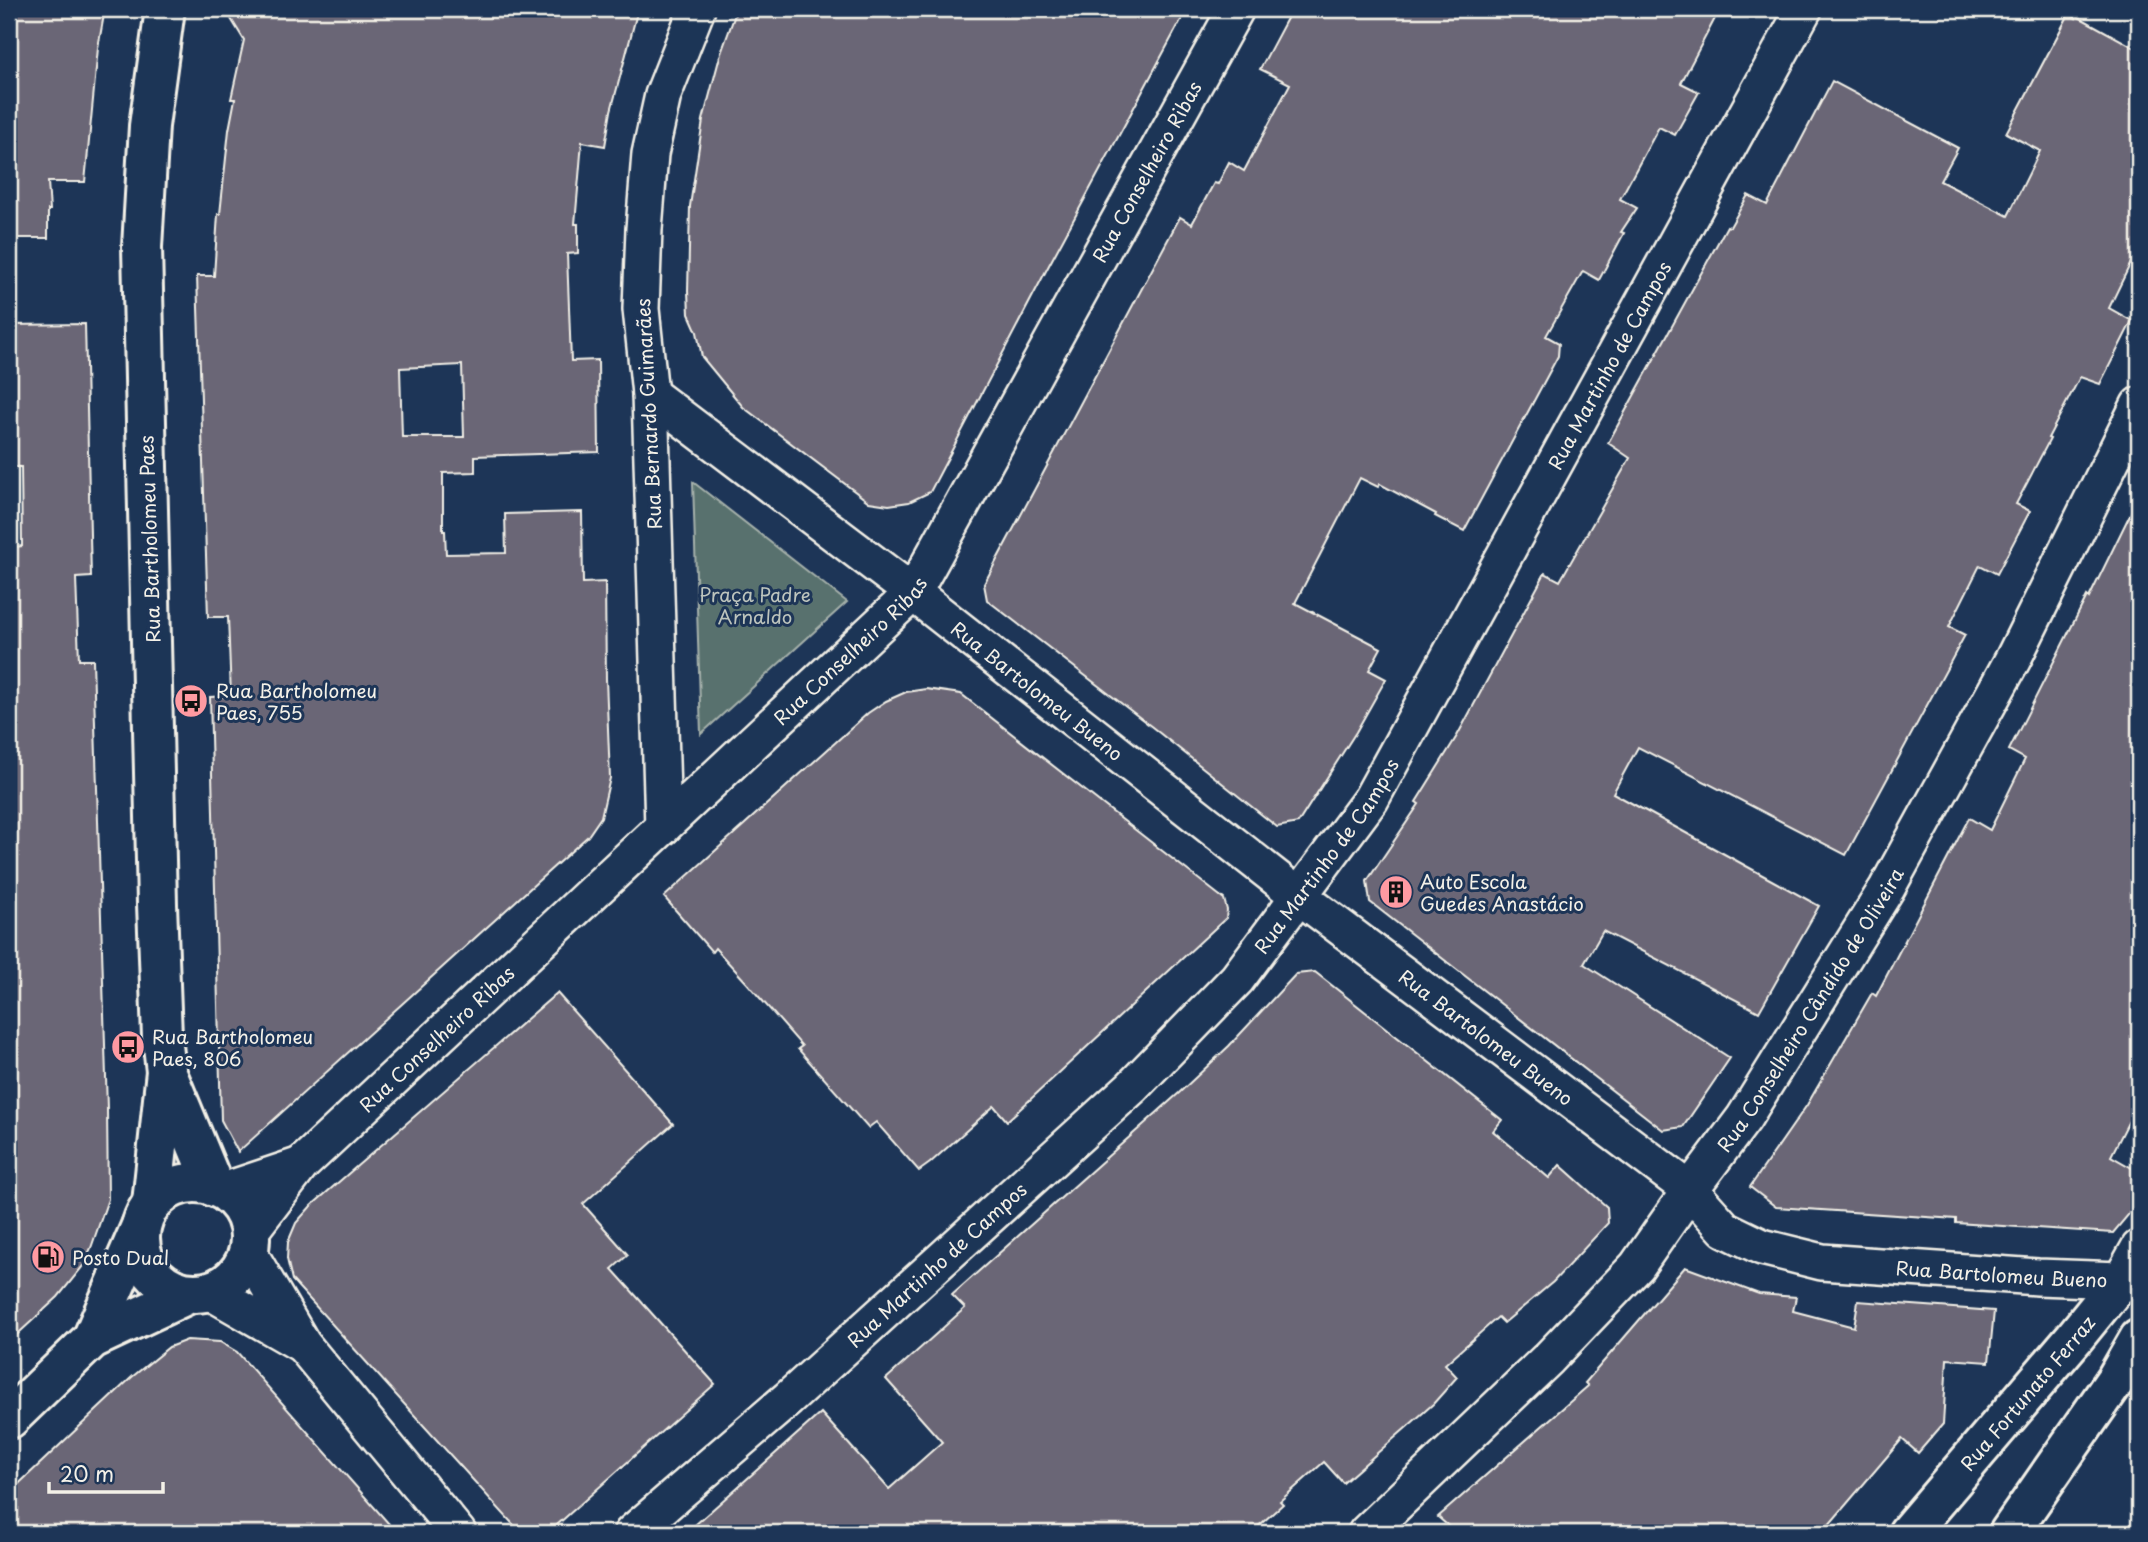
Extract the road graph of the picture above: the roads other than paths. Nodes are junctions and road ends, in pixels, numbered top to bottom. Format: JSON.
{"nodes":[{"id":1,"x":165,"y":9,"type":"edge"},
{"id":2,"x":697,"y":9,"type":"edge"},
{"id":3,"x":1236,"y":9,"type":"edge"},
{"id":4,"x":1804,"y":9,"type":"edge"},
{"id":5,"x":650,"y":394,"type":"junction"},
{"id":6,"x":2139,"y":405,"type":"edge"},
{"id":7,"x":913,"y":593,"type":"junction"},
{"id":8,"x":663,"y":827,"type":"junction"},
{"id":9,"x":1299,"y":896,"type":"junction"},
{"id":10,"x":166,"y":1070,"type":"junction"},
{"id":11,"x":301,"y":1165,"type":"junction"},
{"id":12,"x":218,"y":1189,"type":"junction"},
{"id":13,"x":1690,"y":1190,"type":"junction"},
{"id":14,"x":147,"y":1214,"type":"junction"},
{"id":15,"x":249,"y":1242,"type":"junction"},
{"id":16,"x":2133,"y":1270,"type":"edge"},
{"id":17,"x":200,"y":1292,"type":"junction"},
{"id":18,"x":92,"y":1339,"type":"junction"},
{"id":19,"x":2139,"y":1339,"type":"edge"},
{"id":20,"x":303,"y":1345,"type":"junction"},
{"id":21,"x":9,"y":1419,"type":"edge"},
{"id":22,"x":458,"y":1533,"type":"edge"},
{"id":23,"x":632,"y":1533,"type":"edge"},
{"id":24,"x":1366,"y":1533,"type":"edge"},
{"id":25,"x":1908,"y":1533,"type":"edge"},
{"id":26,"x":2009,"y":1533,"type":"edge"}],
"edges":[{"from":1,"to":10,"type":"street","name":"Rua Bartholomeu Paes"},
{"from":2,"to":5,"type":"street","name":"Rua Bernardo Guimarães"},
{"from":3,"to":7,"type":"street","name":"Rua Conselheiro Ribas"},
{"from":4,"to":9,"type":"street","name":"Rua Martinho de Campos"},
{"from":5,"to":7,"type":"street"},
{"from":5,"to":8,"type":"street","name":"Rua Bernardo Guimarães"},
{"from":6,"to":13,"type":"street","name":"Rua Conselheiro Cândido de Oliveira"},
{"from":7,"to":8,"type":"street","name":"Rua Conselheiro Ribas"},
{"from":7,"to":9,"type":"street","name":"Rua Bartolomeu Bueno"},
{"from":8,"to":11,"type":"street","name":"Rua Conselheiro Ribas"},
{"from":9,"to":13,"type":"street","name":"Rua Bartolomeu Bueno"},
{"from":9,"to":23,"type":"street","name":"Rua Martinho de Campos"},
{"from":10,"to":12,"type":"street","name":"Rua Bartholomeu Paes"},
{"from":10,"to":14,"type":"street","name":"Rua Bartholomeu Paes"},
{"from":11,"to":12,"type":"street","name":"Rua Conselheiro Ribas"},
{"from":11,"to":15,"type":"street","name":"Rua Conselheiro Ribas"},
{"from":12,"to":14,"type":"street"},
{"from":12,"to":15,"type":"street"},
{"from":13,"to":16,"type":"street","name":"Rua Bartolomeu Bueno"},
{"from":13,"to":24,"type":"street","name":"Rua Conselheiro Cândido de Oliveira"},
{"from":14,"to":17,"type":"street"},
{"from":14,"to":18,"type":"street"},
{"from":15,"to":17,"type":"street"},
{"from":15,"to":20,"type":"street"},
{"from":16,"to":25,"type":"street","name":"Rua Fortunato Ferraz"},
{"from":17,"to":18,"type":"street"},
{"from":17,"to":20,"type":"street"},
{"from":18,"to":21,"type":"street"},
{"from":19,"to":26,"type":"street"},
{"from":20,"to":22,"type":"street"}]}
